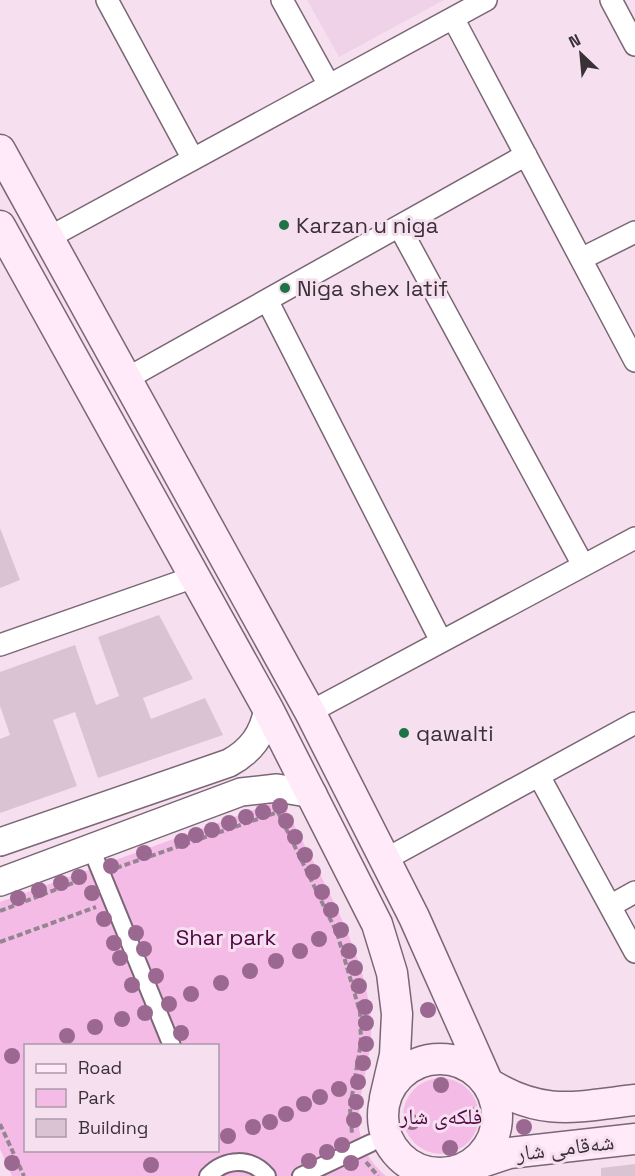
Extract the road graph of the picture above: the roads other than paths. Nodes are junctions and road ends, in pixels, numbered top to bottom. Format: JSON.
{"nodes":[{"id":1,"x":107,"y":0,"type":"edge"},
{"id":2,"x":282,"y":0,"type":"edge"},
{"id":3,"x":486,"y":0,"type":"edge"},
{"id":4,"x":610,"y":0,"type":"edge"},
{"id":5,"x":453,"y":18,"type":"junction"},
{"id":6,"x":635,"y":45,"type":"edge"},
{"id":7,"x":329,"y":86,"type":"junction"},
{"id":8,"x":0,"y":150,"type":"edge"},
{"id":9,"x":526,"y":155,"type":"junction"},
{"id":10,"x":193,"y":159,"type":"junction"},
{"id":11,"x":0,"y":226,"type":"edge"},
{"id":12,"x":400,"y":228,"type":"junction"},
{"id":13,"x":635,"y":232,"type":"edge"},
{"id":14,"x":48,"y":238,"type":"junction"},
{"id":15,"x":581,"y":260,"type":"junction"},
{"id":16,"x":268,"y":302,"type":"junction"},
{"id":17,"x":84,"y":304,"type":"junction"},
{"id":18,"x":53,"y":322,"type":"junction"},
{"id":19,"x":635,"y":361,"type":"edge"},
{"id":20,"x":122,"y":373,"type":"junction"},
{"id":21,"x":87,"y":383,"type":"junction"},
{"id":22,"x":635,"y":538,"type":"edge"},
{"id":23,"x":583,"y":565,"type":"junction"},
{"id":24,"x":194,"y":577,"type":"junction"},
{"id":25,"x":441,"y":641,"type":"junction"},
{"id":26,"x":0,"y":645,"type":"edge"},
{"id":27,"x":268,"y":709,"type":"junction"},
{"id":28,"x":310,"y":712,"type":"junction"},
{"id":29,"x":635,"y":723,"type":"edge"},
{"id":30,"x":229,"y":763,"type":"junction"},
{"id":31,"x":539,"y":776,"type":"junction"},
{"id":32,"x":240,"y":792,"type":"junction"},
{"id":33,"x":313,"y":794,"type":"junction"},
{"id":34,"x":0,"y":842,"type":"edge"},
{"id":35,"x":91,"y":848,"type":"junction"},
{"id":36,"x":386,"y":859,"type":"junction"},
{"id":37,"x":0,"y":882,"type":"edge"},
{"id":38,"x":635,"y":892,"type":"edge"},
{"id":39,"x":610,"y":906,"type":"junction"},
{"id":40,"x":635,"y":952,"type":"edge"},
{"id":41,"x":171,"y":1044,"type":"edge"},
{"id":42,"x":488,"y":1083,"type":"junction"},
{"id":43,"x":385,"y":1098,"type":"junction"},
{"id":44,"x":635,"y":1100,"type":"edge"},
{"id":45,"x":635,"y":1139,"type":"edge"},
{"id":46,"x":364,"y":1146,"type":"road end"},
{"id":47,"x":494,"y":1155,"type":"edge"},
{"id":48,"x":220,"y":1158,"type":"edge"},
{"id":49,"x":421,"y":1172,"type":"edge"},
{"id":50,"x":208,"y":1176,"type":"edge"},
{"id":51,"x":267,"y":1176,"type":"edge"},
{"id":52,"x":301,"y":1176,"type":"edge"}],
"edges":[{"from":1,"to":10,"type":"street"},
{"from":2,"to":7,"type":"street"},
{"from":3,"to":5,"type":"street"},
{"from":4,"to":6,"type":"street"},
{"from":5,"to":7,"type":"street"},
{"from":5,"to":9,"type":"street"},
{"from":7,"to":10,"type":"street"},
{"from":8,"to":14,"type":"main road"},
{"from":9,"to":12,"type":"street"},
{"from":9,"to":15,"type":"street"},
{"from":10,"to":14,"type":"street"},
{"from":11,"to":18,"type":"main road"},
{"from":12,"to":16,"type":"street"},
{"from":12,"to":23,"type":"street"},
{"from":13,"to":15,"type":"street"},
{"from":14,"to":17,"type":"main road"},
{"from":15,"to":19,"type":"street"},
{"from":16,"to":20,"type":"street"},
{"from":16,"to":25,"type":"street"},
{"from":17,"to":18,"type":"main road"},
{"from":17,"to":20,"type":"main road"},
{"from":18,"to":21,"type":"main road"},
{"from":20,"to":21,"type":"main road"},
{"from":20,"to":28,"type":"main road"},
{"from":21,"to":24,"type":"main road"},
{"from":22,"to":23,"type":"street"},
{"from":23,"to":25,"type":"street"},
{"from":24,"to":26,"type":"street"},
{"from":24,"to":27,"type":"main road"},
{"from":25,"to":28,"type":"street"},
{"from":27,"to":30,"type":"street"},
{"from":27,"to":33,"type":"main road"},
{"from":28,"to":36,"type":"main road"},
{"from":29,"to":31,"type":"street"},
{"from":30,"to":32,"type":"street"},
{"from":30,"to":34,"type":"street"},
{"from":31,"to":36,"type":"street"},
{"from":31,"to":39,"type":"street"},
{"from":32,"to":33,"type":"street"},
{"from":32,"to":35,"type":"street"},
{"from":33,"to":43,"type":"main road"},
{"from":35,"to":37,"type":"street"},
{"from":35,"to":41,"type":"street"},
{"from":36,"to":42,"type":"main road"},
{"from":38,"to":39,"type":"street"},
{"from":39,"to":40,"type":"street"},
{"from":42,"to":43,"type":"main road"},
{"from":42,"to":44,"type":"main road","name":"شەقامی شار"},
{"from":42,"to":47,"type":"main road"},
{"from":43,"to":49,"type":"main road"},
{"from":45,"to":47,"type":"main road","name":"شەقامی شار"},
{"from":46,"to":52,"type":"street"},
{"from":47,"to":49,"type":"main road","name":"شەقامی شار"},
{"from":48,"to":50,"type":"street"},
{"from":48,"to":51,"type":"street"}]}
